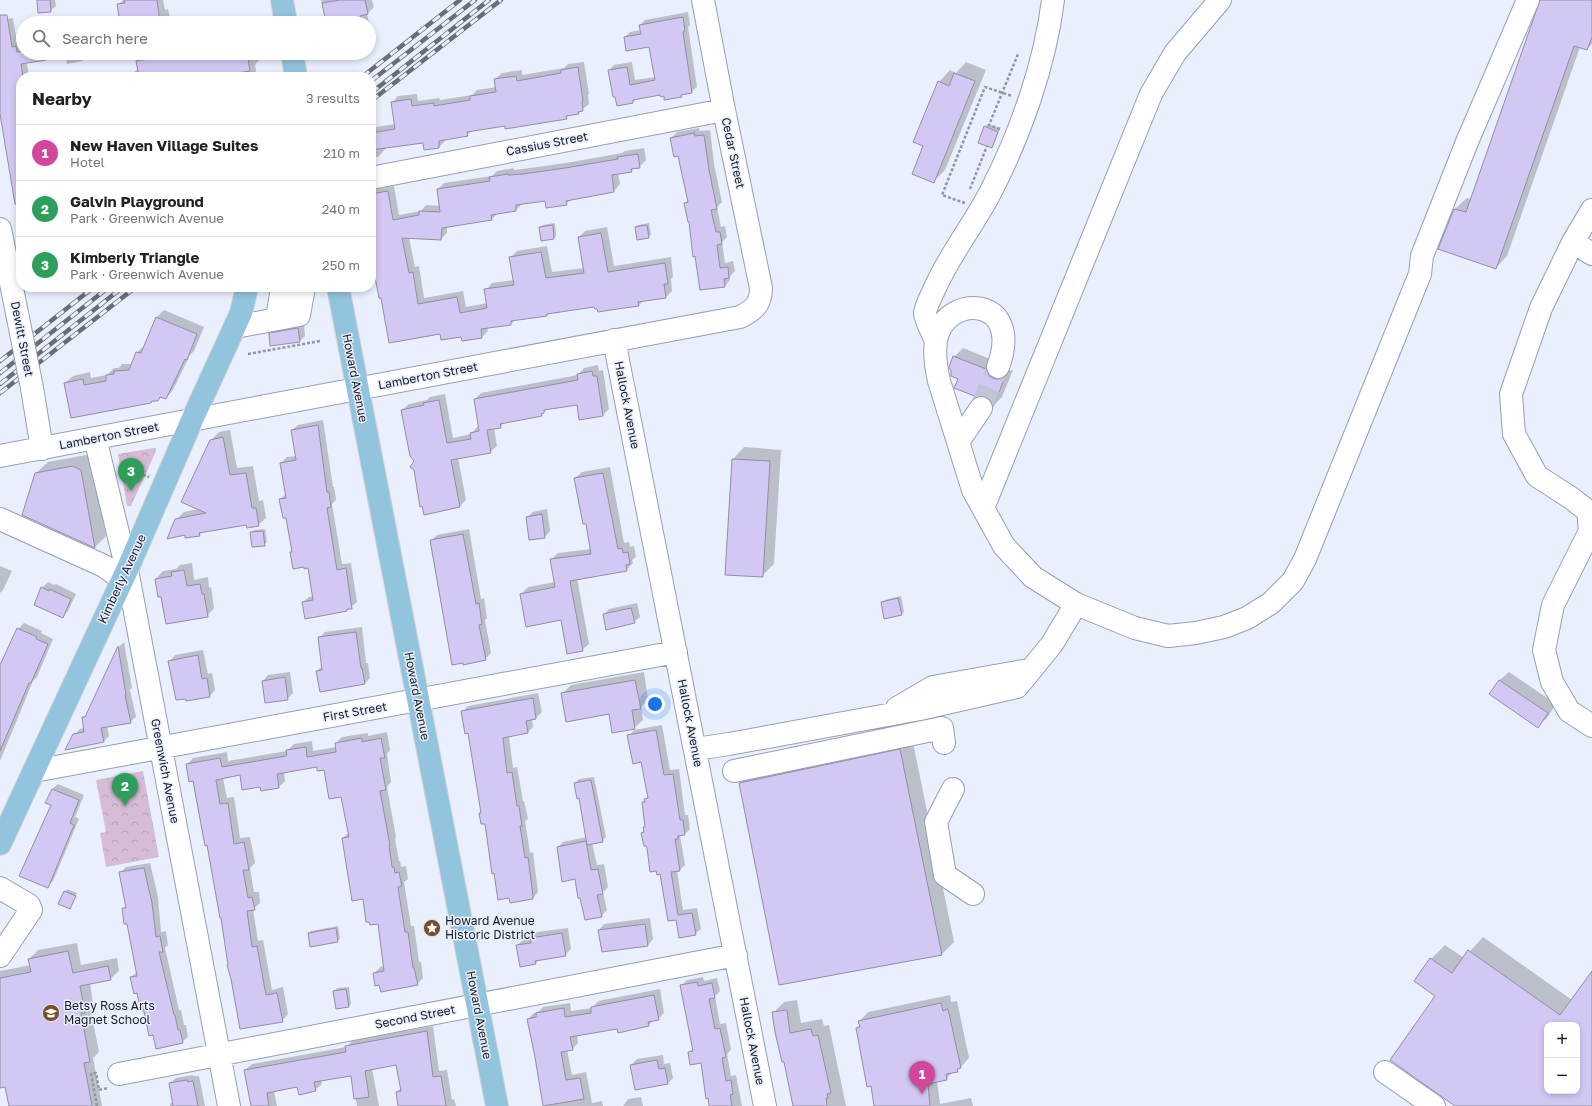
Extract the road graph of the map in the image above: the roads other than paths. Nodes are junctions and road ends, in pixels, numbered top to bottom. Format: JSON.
{"nodes":[{"id":1,"x":282,"y":0,"type":"edge"},
{"id":2,"x":703,"y":0,"type":"edge"},
{"id":3,"x":1053,"y":0,"type":"edge"},
{"id":4,"x":1220,"y":0,"type":"edge"},
{"id":5,"x":1528,"y":0,"type":"edge"},
{"id":6,"x":285,"y":16,"type":"edge"},
{"id":7,"x":293,"y":60,"type":"edge"},
{"id":8,"x":295,"y":72,"type":"edge"},
{"id":9,"x":724,"y":110,"type":"junction"},
{"id":10,"x":376,"y":177,"type":"edge"},
{"id":11,"x":1592,"y":210,"type":"edge"},
{"id":12,"x":0,"y":229,"type":"edge"},
{"id":13,"x":1574,"y":242,"type":"junction"},
{"id":14,"x":1592,"y":254,"type":"edge"},
{"id":15,"x":246,"y":292,"type":"edge"},
{"id":16,"x":258,"y":292,"type":"edge"},
{"id":17,"x":281,"y":292,"type":"edge"},
{"id":18,"x":303,"y":292,"type":"edge"},
{"id":19,"x":339,"y":292,"type":"edge"},
{"id":20,"x":758,"y":305,"type":"joint"},
{"id":21,"x":276,"y":319,"type":"junction"},
{"id":22,"x":238,"y":320,"type":"junction"},
{"id":23,"x":614,"y":340,"type":"junction"},
{"id":24,"x":936,"y":341,"type":"junction"},
{"id":25,"x":998,"y":367,"type":"tunnel mouth"},
{"id":26,"x":357,"y":390,"type":"junction"},
{"id":27,"x":981,"y":408,"type":"tunnel mouth"},
{"id":28,"x":192,"y":420,"type":"junction"},
{"id":29,"x":95,"y":438,"type":"junction"},
{"id":30,"x":958,"y":442,"type":"junction"},
{"id":31,"x":42,"y":449,"type":"junction"},
{"id":32,"x":0,"y":456,"type":"edge"},
{"id":33,"x":983,"y":508,"type":"junction"},
{"id":34,"x":0,"y":519,"type":"edge"},
{"id":35,"x":124,"y":574,"type":"junction"},
{"id":36,"x":1076,"y":604,"type":"junction"},
{"id":37,"x":676,"y":652,"type":"junction"},
{"id":38,"x":418,"y":701,"type":"junction"},
{"id":39,"x":1592,"y":726,"type":"edge"},
{"id":40,"x":944,"y":743,"type":"dead end"},
{"id":41,"x":160,"y":747,"type":"junction"},
{"id":42,"x":696,"y":749,"type":"junction"},
{"id":43,"x":34,"y":771,"type":"junction"},
{"id":44,"x":734,"y":771,"type":"dead end"},
{"id":45,"x":953,"y":788,"type":"dead end"},
{"id":46,"x":0,"y":844,"type":"edge"},
{"id":47,"x":0,"y":888,"type":"edge"},
{"id":48,"x":973,"y":894,"type":"dead end"},
{"id":49,"x":736,"y":955,"type":"junction"},
{"id":50,"x":0,"y":956,"type":"edge"},
{"id":51,"x":477,"y":1005,"type":"junction"},
{"id":52,"x":219,"y":1055,"type":"junction"},
{"id":53,"x":1385,"y":1072,"type":"dead end"},
{"id":54,"x":115,"y":1081,"type":"road end"},
{"id":55,"x":229,"y":1106,"type":"edge"},
{"id":56,"x":497,"y":1106,"type":"edge"},
{"id":57,"x":765,"y":1106,"type":"edge"},
{"id":58,"x":1434,"y":1106,"type":"edge"}],
"edges":[{"from":1,"to":6,"type":"main road"},
{"from":2,"to":9,"type":"street","name":"Cedar Street"},
{"from":3,"to":24,"type":"street"},
{"from":4,"to":33,"type":"street"},
{"from":5,"to":36,"type":"street"},
{"from":7,"to":8,"type":"main road"},
{"from":9,"to":10,"type":"street","name":"Cassius Street"},
{"from":9,"to":20,"type":"street","name":"Cedar Street"},
{"from":11,"to":13,"type":"street"},
{"from":12,"to":31,"type":"street","name":"Dewitt Street","bridge":true},
{"from":13,"to":14,"type":"street"},
{"from":13,"to":39,"type":"street"},
{"from":15,"to":22,"type":"main road"},
{"from":16,"to":22,"type":"main road"},
{"from":17,"to":21,"type":"street"},
{"from":18,"to":21,"type":"street"},
{"from":19,"to":26,"type":"main road","name":"Howard Avenue"},
{"from":20,"to":23,"type":"street","name":"Lamberton Street"},
{"from":21,"to":22,"type":"street"},
{"from":22,"to":28,"type":"main road","name":"Kimberly Avenue"},
{"from":23,"to":26,"type":"street","name":"Lamberton Street"},
{"from":23,"to":37,"type":"street","name":"Hallock Avenue"},
{"from":24,"to":25,"type":"street"},
{"from":24,"to":30,"type":"street"},
{"from":26,"to":28,"type":"street","name":"Lamberton Street"},
{"from":26,"to":38,"type":"main road","name":"Howard Avenue"},
{"from":27,"to":30,"type":"street"},
{"from":28,"to":29,"type":"street","name":"Lamberton Street"},
{"from":28,"to":35,"type":"main road","name":"Kimberly Avenue"},
{"from":29,"to":31,"type":"street","name":"Lamberton Street"},
{"from":29,"to":35,"type":"street","name":"Greenwich Avenue"},
{"from":30,"to":33,"type":"street"},
{"from":31,"to":32,"type":"street","name":"Lamberton Street"},
{"from":33,"to":36,"type":"street"},
{"from":34,"to":35,"type":"street"},
{"from":35,"to":41,"type":"street","name":"Greenwich Avenue"},
{"from":35,"to":43,"type":"main road","name":"Kimberly Avenue"},
{"from":36,"to":42,"type":"street"},
{"from":37,"to":38,"type":"street","name":"First Street"},
{"from":37,"to":42,"type":"street","name":"Hallock Avenue"},
{"from":38,"to":41,"type":"street","name":"First Street"},
{"from":38,"to":51,"type":"main road","name":"Howard Avenue"},
{"from":40,"to":44,"type":"street"},
{"from":41,"to":43,"type":"street","name":"First Street"},
{"from":41,"to":52,"type":"street","name":"Greenwich Avenue"},
{"from":42,"to":49,"type":"street","name":"Hallock Avenue"},
{"from":43,"to":46,"type":"main road","name":"Kimberly Avenue"},
{"from":45,"to":48,"type":"street"},
{"from":47,"to":50,"type":"street"},
{"from":49,"to":51,"type":"street","name":"Second Street"},
{"from":49,"to":57,"type":"street","name":"Hallock Avenue"},
{"from":51,"to":52,"type":"street","name":"Second Street"},
{"from":51,"to":56,"type":"main road","name":"Howard Avenue"},
{"from":52,"to":54,"type":"street","name":"Second Street"},
{"from":52,"to":55,"type":"street","name":"Greenwich Avenue"},
{"from":53,"to":58,"type":"street"}]}
